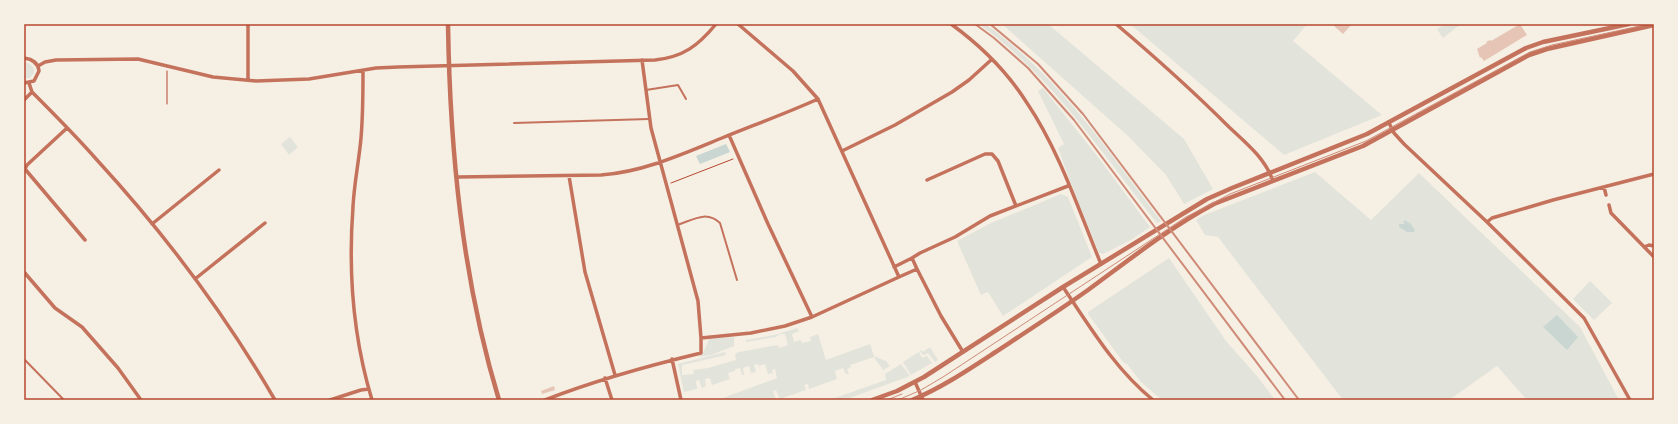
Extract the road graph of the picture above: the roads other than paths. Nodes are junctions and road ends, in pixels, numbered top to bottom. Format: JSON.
{"nodes":[{"id":1,"x":248,"y":24,"type":"edge"},
{"id":2,"x":448,"y":24,"type":"edge"},
{"id":3,"x":716,"y":24,"type":"edge"},
{"id":4,"x":738,"y":24,"type":"edge"},
{"id":5,"x":951,"y":24,"type":"edge"},
{"id":6,"x":1116,"y":24,"type":"edge"},
{"id":7,"x":1629,"y":24,"type":"edge"},
{"id":8,"x":1654,"y":25,"type":"edge"},
{"id":9,"x":24,"y":58,"type":"edge"},
{"id":10,"x":642,"y":60,"type":"junction"},
{"id":11,"x":991,"y":60,"type":"junction"},
{"id":12,"x":38,"y":66,"type":"junction"},
{"id":13,"x":449,"y":66,"type":"junction"},
{"id":14,"x":363,"y":71,"type":"junction"},
{"id":15,"x":248,"y":80,"type":"junction"},
{"id":16,"x":24,"y":83,"type":"edge"},
{"id":17,"x":30,"y":83,"type":"junction"},
{"id":18,"x":646,"y":90,"type":"junction"},
{"id":19,"x":32,"y":92,"type":"junction"},
{"id":20,"x":686,"y":99,"type":"dead end"},
{"id":21,"x":818,"y":99,"type":"junction"},
{"id":22,"x":24,"y":100,"type":"edge"},
{"id":23,"x":649,"y":119,"type":"junction"},
{"id":24,"x":514,"y":123,"type":"dead end"},
{"id":25,"x":1388,"y":123,"type":"junction"},
{"id":26,"x":67,"y":128,"type":"junction"},
{"id":27,"x":1392,"y":130,"type":"junction"},
{"id":28,"x":729,"y":135,"type":"junction"},
{"id":29,"x":842,"y":151,"type":"junction"},
{"id":30,"x":660,"y":162,"type":"junction"},
{"id":31,"x":220,"y":170,"type":"dead end"},
{"id":32,"x":1270,"y":173,"type":"junction"},
{"id":33,"x":1654,"y":174,"type":"edge"},
{"id":34,"x":569,"y":176,"type":"junction"},
{"id":35,"x":457,"y":178,"type":"junction"},
{"id":36,"x":927,"y":180,"type":"dead end"},
{"id":37,"x":1273,"y":181,"type":"junction"},
{"id":38,"x":1068,"y":186,"type":"junction"},
{"id":39,"x":1604,"y":187,"type":"junction"},
{"id":40,"x":1606,"y":195,"type":"dead end"},
{"id":41,"x":1609,"y":205,"type":"dead end"},
{"id":42,"x":1016,"y":206,"type":"junction"},
{"id":43,"x":1487,"y":222,"type":"junction"},
{"id":44,"x":265,"y":223,"type":"dead end"},
{"id":45,"x":152,"y":224,"type":"junction"},
{"id":46,"x":677,"y":224,"type":"junction"},
{"id":47,"x":85,"y":240,"type":"dead end"},
{"id":48,"x":1654,"y":246,"type":"edge"},
{"id":49,"x":1644,"y":247,"type":"junction"},
{"id":50,"x":1654,"y":257,"type":"edge"},
{"id":51,"x":912,"y":258,"type":"junction"},
{"id":52,"x":1101,"y":264,"type":"junction"},
{"id":53,"x":894,"y":267,"type":"junction"},
{"id":54,"x":917,"y":269,"type":"junction"},
{"id":55,"x":24,"y":272,"type":"edge"},
{"id":56,"x":899,"y":277,"type":"junction"},
{"id":57,"x":195,"y":279,"type":"junction"},
{"id":58,"x":737,"y":280,"type":"dead end"},
{"id":59,"x":1063,"y":287,"type":"junction"},
{"id":60,"x":1072,"y":301,"type":"junction"},
{"id":61,"x":812,"y":317,"type":"junction"},
{"id":62,"x":701,"y":338,"type":"junction"},
{"id":63,"x":963,"y":352,"type":"junction"},
{"id":64,"x":24,"y":359,"type":"edge"},
{"id":65,"x":672,"y":359,"type":"junction"},
{"id":66,"x":615,"y":375,"type":"junction"},
{"id":67,"x":605,"y":378,"type":"junction"},
{"id":68,"x":914,"y":382,"type":"junction"},
{"id":69,"x":369,"y":389,"type":"junction"},
{"id":70,"x":922,"y":398,"type":"edge"},
{"id":71,"x":64,"y":400,"type":"edge"},
{"id":72,"x":141,"y":400,"type":"edge"},
{"id":73,"x":275,"y":400,"type":"edge"},
{"id":74,"x":330,"y":400,"type":"edge"},
{"id":75,"x":372,"y":400,"type":"edge"},
{"id":76,"x":499,"y":400,"type":"edge"},
{"id":77,"x":545,"y":400,"type":"edge"},
{"id":78,"x":612,"y":400,"type":"edge"},
{"id":79,"x":681,"y":400,"type":"edge"},
{"id":80,"x":872,"y":400,"type":"edge"},
{"id":81,"x":912,"y":400,"type":"edge"},
{"id":82,"x":1153,"y":400,"type":"edge"},
{"id":83,"x":1630,"y":400,"type":"edge"}],
"edges":[{"from":1,"to":15,"type":"street"},
{"from":2,"to":13,"type":"street"},
{"from":3,"to":10,"type":"street"},
{"from":4,"to":21,"type":"street"},
{"from":5,"to":11,"type":"street"},
{"from":6,"to":32,"type":"street"},
{"from":7,"to":25,"type":"street"},
{"from":8,"to":27,"type":"street"},
{"from":9,"to":12,"type":"street"},
{"from":10,"to":13,"type":"street"},
{"from":10,"to":18,"type":"street"},
{"from":11,"to":29,"type":"street"},
{"from":11,"to":38,"type":"street"},
{"from":12,"to":15,"type":"street"},
{"from":12,"to":17,"type":"street"},
{"from":13,"to":14,"type":"street"},
{"from":13,"to":35,"type":"street"},
{"from":14,"to":15,"type":"street"},
{"from":14,"to":69,"type":"street"},
{"from":16,"to":17,"type":"street"},
{"from":17,"to":19,"type":"street"},
{"from":18,"to":20,"type":"lane"},
{"from":18,"to":23,"type":"street"},
{"from":19,"to":22,"type":"street"},
{"from":19,"to":26,"type":"street"},
{"from":21,"to":28,"type":"street"},
{"from":21,"to":29,"type":"street"},
{"from":23,"to":24,"type":"lane"},
{"from":23,"to":30,"type":"street"},
{"from":25,"to":27,"type":"street"},
{"from":25,"to":32,"type":"street"},
{"from":26,"to":45,"type":"street"},
{"from":26,"to":47,"type":"street"},
{"from":27,"to":37,"type":"street"},
{"from":27,"to":43,"type":"street"},
{"from":28,"to":30,"type":"street"},
{"from":28,"to":61,"type":"street"},
{"from":29,"to":53,"type":"street"},
{"from":30,"to":34,"type":"street"},
{"from":30,"to":46,"type":"street"},
{"from":31,"to":45,"type":"street"},
{"from":32,"to":37,"type":"street"},
{"from":32,"to":52,"type":"street"},
{"from":33,"to":39,"type":"street"},
{"from":34,"to":35,"type":"street"},
{"from":34,"to":66,"type":"street"},
{"from":35,"to":76,"type":"street"},
{"from":36,"to":42,"type":"street"},
{"from":37,"to":60,"type":"street"},
{"from":38,"to":42,"type":"street"},
{"from":38,"to":52,"type":"street"},
{"from":39,"to":40,"type":"street"},
{"from":39,"to":43,"type":"street"},
{"from":41,"to":49,"type":"street"},
{"from":42,"to":51,"type":"street"},
{"from":43,"to":83,"type":"street"},
{"from":44,"to":57,"type":"street"},
{"from":45,"to":57,"type":"street"},
{"from":46,"to":58,"type":"lane"},
{"from":46,"to":62,"type":"street"},
{"from":48,"to":49,"type":"street"},
{"from":49,"to":50,"type":"street"},
{"from":51,"to":53,"type":"street"},
{"from":51,"to":54,"type":"street"},
{"from":52,"to":59,"type":"street"},
{"from":53,"to":56,"type":"street"},
{"from":54,"to":56,"type":"street"},
{"from":54,"to":63,"type":"street"},
{"from":55,"to":72,"type":"street"},
{"from":56,"to":61,"type":"street"},
{"from":57,"to":73,"type":"street"},
{"from":59,"to":60,"type":"street"},
{"from":59,"to":63,"type":"street"},
{"from":60,"to":70,"type":"street"},
{"from":60,"to":82,"type":"street"},
{"from":61,"to":62,"type":"street"},
{"from":62,"to":65,"type":"street"},
{"from":63,"to":68,"type":"street"},
{"from":64,"to":71,"type":"lane"},
{"from":65,"to":66,"type":"street"},
{"from":65,"to":79,"type":"street"},
{"from":66,"to":67,"type":"street"},
{"from":67,"to":77,"type":"street"},
{"from":67,"to":78,"type":"street"},
{"from":68,"to":70,"type":"street"},
{"from":68,"to":80,"type":"street"},
{"from":69,"to":74,"type":"street"},
{"from":69,"to":75,"type":"street"},
{"from":70,"to":81,"type":"street"}]}
